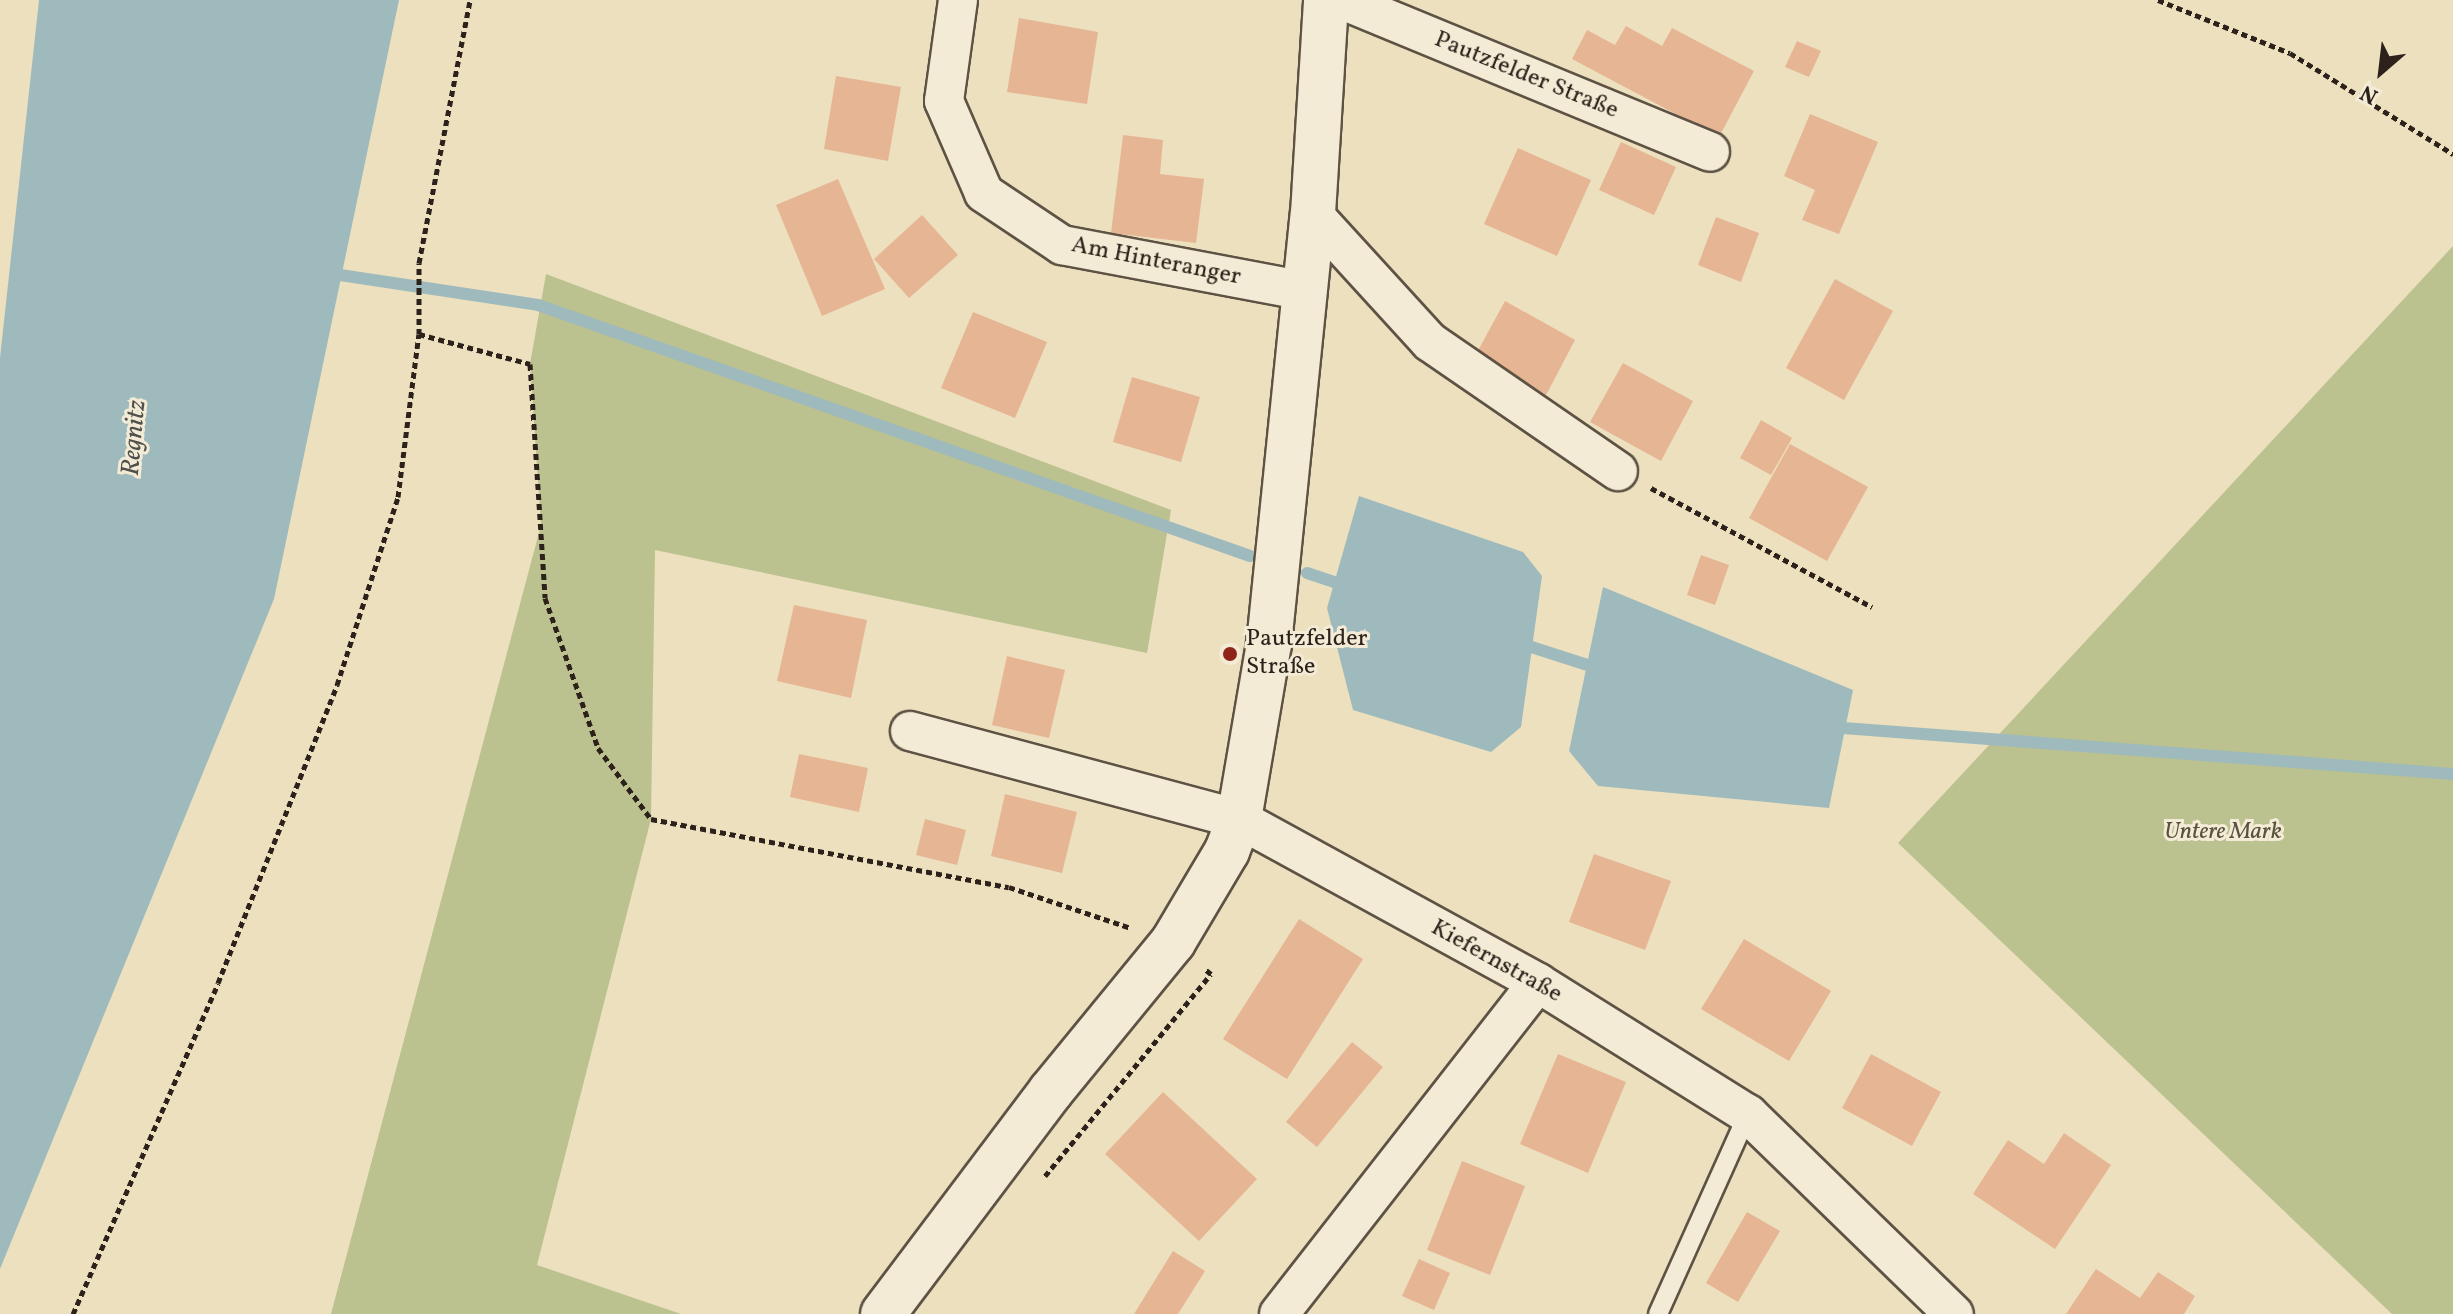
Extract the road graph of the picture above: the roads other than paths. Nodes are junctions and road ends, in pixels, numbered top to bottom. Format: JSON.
{"nodes":[{"id":1,"x":958,"y":0,"type":"edge"},
{"id":2,"x":1326,"y":0,"type":"edge"},
{"id":3,"x":1342,"y":0,"type":"edge"},
{"id":4,"x":1710,"y":152,"type":"dead end"},
{"id":5,"x":1313,"y":214,"type":"junction"},
{"id":6,"x":1305,"y":291,"type":"junction"},
{"id":7,"x":1618,"y":471,"type":"road end"},
{"id":8,"x":910,"y":731,"type":"dead end"},
{"id":9,"x":1239,"y":819,"type":"junction"},
{"id":10,"x":1538,"y":983,"type":"junction"},
{"id":11,"x":1748,"y":1114,"type":"junction"},
{"id":12,"x":1304,"y":1277,"type":"junction"},
{"id":13,"x":883,"y":1314,"type":"edge"},
{"id":14,"x":1279,"y":1314,"type":"edge"},
{"id":15,"x":1318,"y":1314,"type":"edge"},
{"id":16,"x":1658,"y":1314,"type":"edge"},
{"id":17,"x":1954,"y":1314,"type":"edge"}],
"edges":[{"from":1,"to":6,"type":"street","name":"Am Hinteranger"},
{"from":2,"to":5,"type":"street"},
{"from":3,"to":4,"type":"street","name":"Pautzfelder Straße"},
{"from":5,"to":6,"type":"street"},
{"from":5,"to":7,"type":"street"},
{"from":6,"to":9,"type":"street"},
{"from":8,"to":9,"type":"street"},
{"from":9,"to":10,"type":"street","name":"Kiefernstraße"},
{"from":9,"to":13,"type":"street"},
{"from":10,"to":11,"type":"street","name":"Kiefernstraße"},
{"from":10,"to":12,"type":"street"},
{"from":11,"to":16,"type":"lane"},
{"from":11,"to":17,"type":"street","name":"Kiefernstraße"},
{"from":12,"to":14,"type":"street"},
{"from":12,"to":15,"type":"street"}]}
